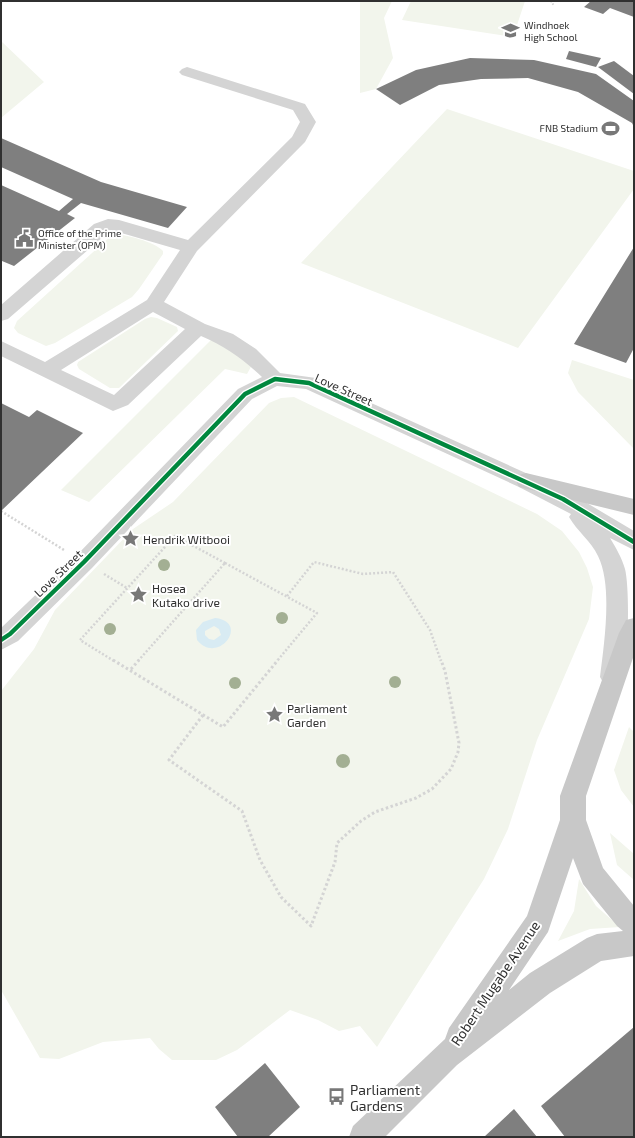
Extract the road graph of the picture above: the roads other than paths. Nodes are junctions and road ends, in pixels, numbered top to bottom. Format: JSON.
{"nodes":[{"id":1,"x":187,"y":72,"type":"dead end"},
{"id":2,"x":191,"y":247,"type":"junction"},
{"id":3,"x":153,"y":304,"type":"junction"},
{"id":4,"x":1,"y":315,"type":"edge"},
{"id":5,"x":198,"y":328,"type":"junction"},
{"id":6,"x":1,"y":348,"type":"edge"},
{"id":7,"x":45,"y":371,"type":"junction"},
{"id":8,"x":275,"y":379,"type":"junction"},
{"id":9,"x":526,"y":481,"type":"junction"},
{"id":10,"x":564,"y":499,"type":"junction"},
{"id":11,"x":634,"y":507,"type":"edge"},
{"id":12,"x":634,"y":542,"type":"edge"},
{"id":13,"x":634,"y":626,"type":"edge"},
{"id":14,"x":1,"y":640,"type":"edge"},
{"id":15,"x":608,"y":694,"type":"junction"},
{"id":16,"x":573,"y":820,"type":"junction"},
{"id":17,"x":634,"y":922,"type":"edge"},
{"id":18,"x":634,"y":943,"type":"edge"},
{"id":19,"x":446,"y":1055,"type":"junction"},
{"id":20,"x":371,"y":1135,"type":"edge"}],
"edges":[{"from":1,"to":2,"type":"street"},
{"from":2,"to":3,"type":"street"},
{"from":2,"to":4,"type":"street"},
{"from":3,"to":5,"type":"street"},
{"from":3,"to":7,"type":"street"},
{"from":5,"to":7,"type":"street"},
{"from":5,"to":8,"type":"street"},
{"from":6,"to":7,"type":"street"},
{"from":8,"to":9,"type":"street","name":"Love Street"},
{"from":8,"to":14,"type":"street","name":"Love Street"},
{"from":9,"to":10,"type":"street","name":"Love Street"},
{"from":9,"to":11,"type":"main road"},
{"from":10,"to":12,"type":"street","name":"Love Street"},
{"from":10,"to":15,"type":"street","name":"Robert Mugabe Avenue"},
{"from":13,"to":15,"type":"main road","name":"Robert Mugabe Avenue"},
{"from":15,"to":16,"type":"main road","name":"Robert Mugabe Avenue"},
{"from":16,"to":17,"type":"main road","name":"Robert Mugabe Avenue"},
{"from":16,"to":19,"type":"main road","name":"Robert Mugabe Avenue"},
{"from":18,"to":19,"type":"main road","name":"Robert Mugabe Avenue"},
{"from":19,"to":20,"type":"main road","name":"Robert Mugabe Avenue"}]}
